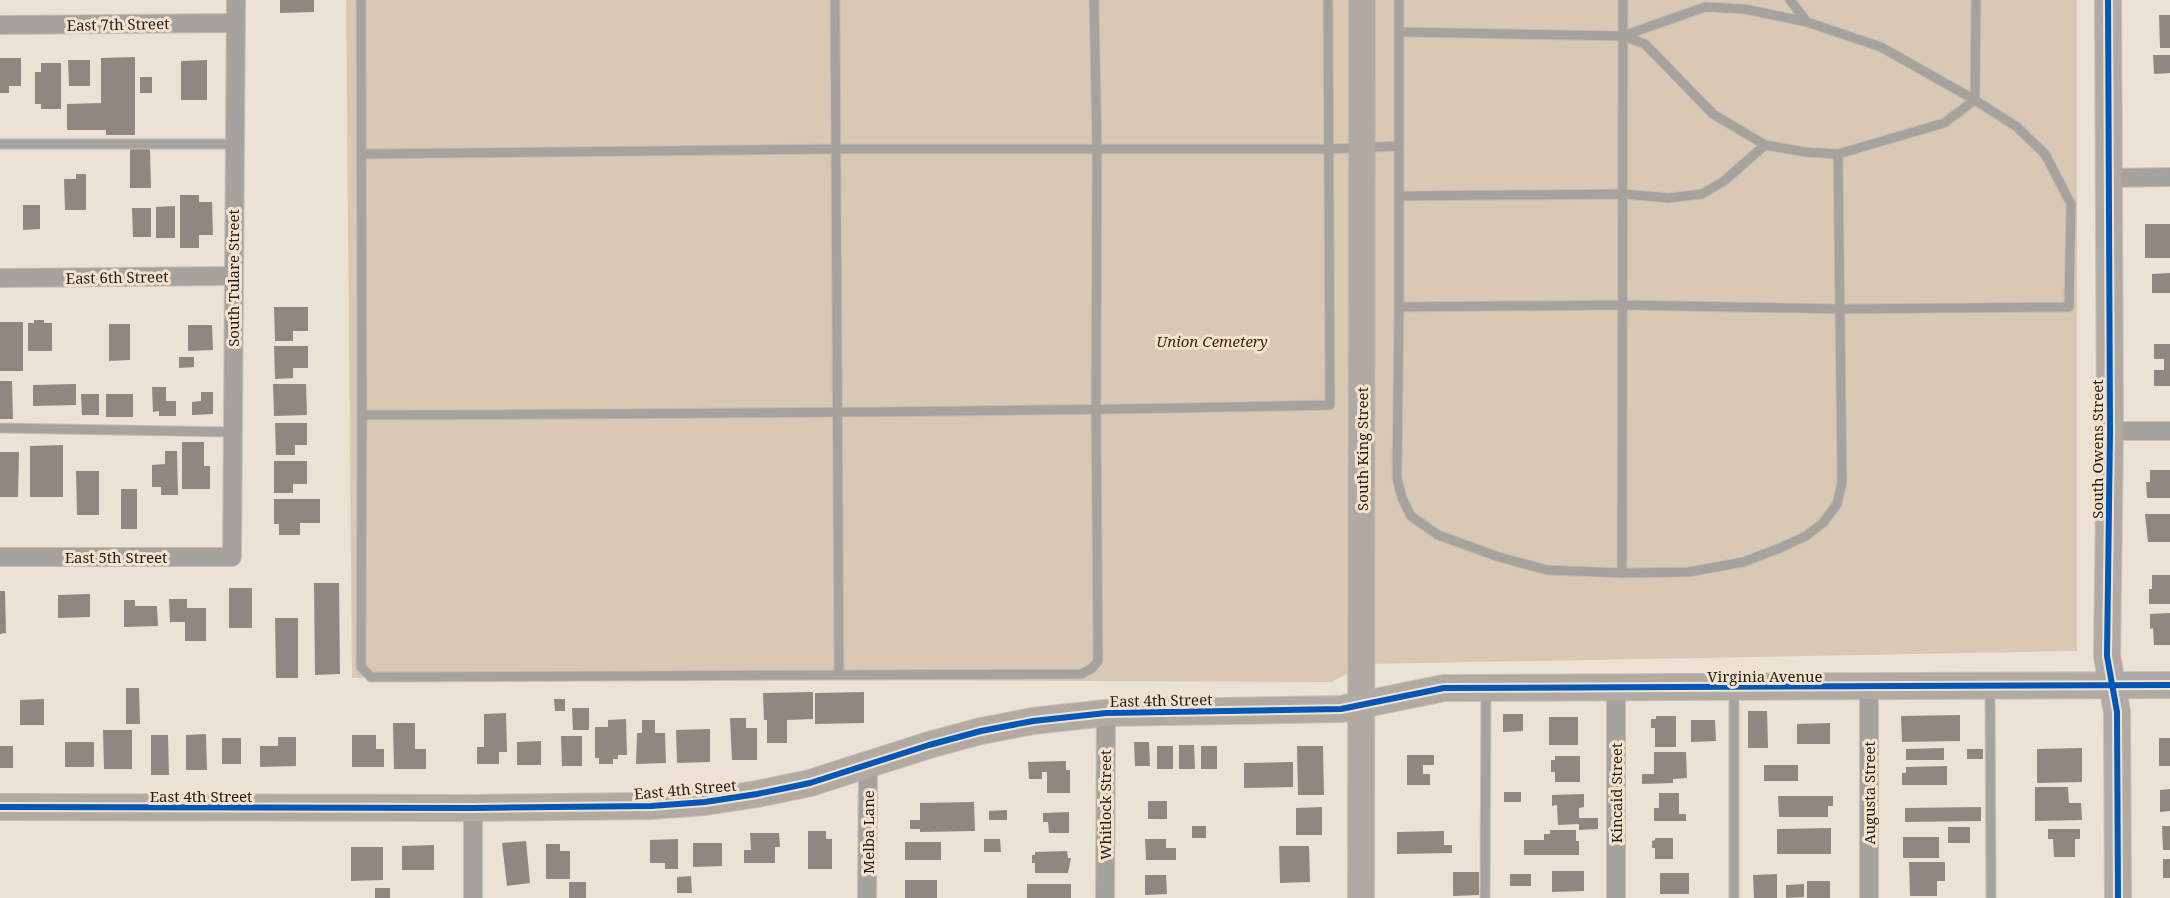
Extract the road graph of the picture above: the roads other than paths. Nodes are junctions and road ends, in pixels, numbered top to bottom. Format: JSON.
{"nodes":[{"id":1,"x":236,"y":0,"type":"edge"},
{"id":2,"x":361,"y":0,"type":"edge"},
{"id":3,"x":835,"y":0,"type":"edge"},
{"id":4,"x":1094,"y":0,"type":"edge"},
{"id":5,"x":1328,"y":0,"type":"edge"},
{"id":6,"x":1362,"y":0,"type":"edge"},
{"id":7,"x":1399,"y":0,"type":"edge"},
{"id":8,"x":1623,"y":0,"type":"edge"},
{"id":9,"x":1790,"y":0,"type":"edge"},
{"id":10,"x":1976,"y":0,"type":"edge"},
{"id":11,"x":2108,"y":0,"type":"edge"},
{"id":12,"x":1708,"y":3,"type":"edge"},
{"id":13,"x":1806,"y":22,"type":"junction"},
{"id":14,"x":236,"y":23,"type":"junction"},
{"id":15,"x":0,"y":25,"type":"edge"},
{"id":16,"x":1399,"y":32,"type":"junction"},
{"id":17,"x":1623,"y":36,"type":"junction"},
{"id":18,"x":1975,"y":100,"type":"junction"},
{"id":19,"x":0,"y":144,"type":"edge"},
{"id":20,"x":235,"y":144,"type":"junction"},
{"id":21,"x":1765,"y":145,"type":"junction"},
{"id":22,"x":1399,"y":146,"type":"junction"},
{"id":23,"x":1097,"y":148,"type":"junction"},
{"id":24,"x":1362,"y":148,"type":"junction"},
{"id":25,"x":835,"y":149,"type":"junction"},
{"id":26,"x":1328,"y":149,"type":"junction"},
{"id":27,"x":363,"y":154,"type":"junction"},
{"id":28,"x":1838,"y":154,"type":"junction"},
{"id":29,"x":2170,"y":177,"type":"edge"},
{"id":30,"x":2109,"y":178,"type":"junction"},
{"id":31,"x":1624,"y":194,"type":"junction"},
{"id":32,"x":1399,"y":196,"type":"junction"},
{"id":33,"x":233,"y":276,"type":"junction"},
{"id":34,"x":0,"y":278,"type":"edge"},
{"id":35,"x":1624,"y":305,"type":"junction"},
{"id":36,"x":1400,"y":307,"type":"junction"},
{"id":37,"x":1841,"y":309,"type":"junction"},
{"id":38,"x":1096,"y":410,"type":"junction"},
{"id":39,"x":838,"y":414,"type":"junction"},
{"id":40,"x":362,"y":416,"type":"junction"},
{"id":41,"x":0,"y":428,"type":"edge"},
{"id":42,"x":2110,"y":431,"type":"junction"},
{"id":43,"x":2170,"y":431,"type":"edge"},
{"id":44,"x":233,"y":432,"type":"junction"},
{"id":45,"x":0,"y":557,"type":"edge"},
{"id":46,"x":232,"y":557,"type":"joint"},
{"id":47,"x":1622,"y":573,"type":"junction"},
{"id":48,"x":838,"y":674,"type":"junction"},
{"id":49,"x":2170,"y":685,"type":"edge"},
{"id":50,"x":1990,"y":686,"type":"junction"},
{"id":51,"x":2112,"y":686,"type":"junction"},
{"id":52,"x":1869,"y":687,"type":"junction"},
{"id":53,"x":1486,"y":688,"type":"junction"},
{"id":54,"x":1616,"y":688,"type":"junction"},
{"id":55,"x":1734,"y":688,"type":"junction"},
{"id":56,"x":1362,"y":704,"type":"junction"},
{"id":57,"x":1106,"y":713,"type":"junction"},
{"id":58,"x":868,"y":765,"type":"junction"},
{"id":59,"x":0,"y":807,"type":"edge"},
{"id":60,"x":473,"y":808,"type":"junction"},
{"id":61,"x":473,"y":898,"type":"edge"},
{"id":62,"x":867,"y":898,"type":"edge"},
{"id":63,"x":1105,"y":898,"type":"edge"},
{"id":64,"x":1361,"y":898,"type":"edge"},
{"id":65,"x":1485,"y":898,"type":"edge"},
{"id":66,"x":1616,"y":898,"type":"edge"},
{"id":67,"x":1734,"y":898,"type":"edge"},
{"id":68,"x":1869,"y":898,"type":"edge"},
{"id":69,"x":1991,"y":898,"type":"edge"},
{"id":70,"x":2118,"y":898,"type":"edge"}],
"edges":[{"from":1,"to":14,"type":"street","name":"South Tulare Street"},
{"from":2,"to":27,"type":"lane"},
{"from":3,"to":25,"type":"lane"},
{"from":4,"to":23,"type":"lane"},
{"from":5,"to":26,"type":"lane"},
{"from":6,"to":24,"type":"street","name":"South King Street"},
{"from":7,"to":16,"type":"lane"},
{"from":8,"to":17,"type":"lane"},
{"from":9,"to":13,"type":"lane"},
{"from":10,"to":18,"type":"lane"},
{"from":11,"to":30,"type":"street","name":"South Owens Street"},
{"from":12,"to":13,"type":"lane"},
{"from":12,"to":17,"type":"lane"},
{"from":13,"to":18,"type":"lane"},
{"from":14,"to":15,"type":"street","name":"East 7th Street"},
{"from":14,"to":20,"type":"street","name":"South Tulare Street"},
{"from":16,"to":17,"type":"lane"},
{"from":16,"to":22,"type":"lane"},
{"from":17,"to":21,"type":"lane"},
{"from":17,"to":31,"type":"lane"},
{"from":18,"to":28,"type":"lane"},
{"from":18,"to":37,"type":"lane"},
{"from":19,"to":20,"type":"lane"},
{"from":20,"to":33,"type":"street","name":"South Tulare Street"},
{"from":21,"to":28,"type":"lane"},
{"from":21,"to":31,"type":"lane"},
{"from":22,"to":24,"type":"lane"},
{"from":22,"to":32,"type":"lane"},
{"from":23,"to":25,"type":"lane"},
{"from":23,"to":26,"type":"lane"},
{"from":23,"to":38,"type":"lane"},
{"from":24,"to":26,"type":"lane"},
{"from":24,"to":56,"type":"street","name":"South King Street"},
{"from":25,"to":27,"type":"lane"},
{"from":25,"to":39,"type":"lane"},
{"from":26,"to":38,"type":"lane"},
{"from":27,"to":40,"type":"lane"},
{"from":28,"to":37,"type":"lane"},
{"from":29,"to":30,"type":"street"},
{"from":30,"to":42,"type":"street","name":"South Owens Street"},
{"from":31,"to":32,"type":"lane"},
{"from":31,"to":35,"type":"lane"},
{"from":32,"to":36,"type":"lane"},
{"from":33,"to":34,"type":"street","name":"East 6th Street"},
{"from":33,"to":44,"type":"street","name":"South Tulare Street"},
{"from":35,"to":36,"type":"lane"},
{"from":35,"to":37,"type":"lane"},
{"from":35,"to":47,"type":"lane"},
{"from":36,"to":47,"type":"lane"},
{"from":37,"to":47,"type":"lane"},
{"from":38,"to":39,"type":"lane"},
{"from":38,"to":48,"type":"lane"},
{"from":39,"to":40,"type":"lane"},
{"from":39,"to":48,"type":"lane"},
{"from":40,"to":48,"type":"lane"},
{"from":41,"to":44,"type":"lane"},
{"from":42,"to":43,"type":"street"},
{"from":42,"to":51,"type":"street","name":"South Owens Street"},
{"from":44,"to":46,"type":"street","name":"South Tulare Street"},
{"from":45,"to":46,"type":"street","name":"East 5th Street"},
{"from":49,"to":51,"type":"street","name":"Virginia Avenue"},
{"from":50,"to":51,"type":"street","name":"Virginia Avenue"},
{"from":50,"to":52,"type":"street","name":"Virginia Avenue"},
{"from":50,"to":69,"type":"lane"},
{"from":51,"to":70,"type":"street","name":"South Owens Street"},
{"from":52,"to":55,"type":"street","name":"Virginia Avenue"},
{"from":52,"to":68,"type":"street","name":"Augusta Street"},
{"from":53,"to":54,"type":"street","name":"Virginia Avenue"},
{"from":53,"to":56,"type":"street","name":"Virginia Avenue"},
{"from":53,"to":65,"type":"lane"},
{"from":54,"to":55,"type":"street","name":"Virginia Avenue"},
{"from":54,"to":66,"type":"street","name":"Kincaid Street"},
{"from":55,"to":67,"type":"lane"},
{"from":56,"to":57,"type":"street","name":"East 4th Street"},
{"from":56,"to":64,"type":"street","name":"South King Street"},
{"from":57,"to":58,"type":"street","name":"East 4th Street"},
{"from":57,"to":63,"type":"street","name":"Whitlock Street"},
{"from":58,"to":60,"type":"street","name":"East 4th Street"},
{"from":58,"to":62,"type":"street","name":"Melba Lane"},
{"from":59,"to":60,"type":"street","name":"East 4th Street"},
{"from":60,"to":61,"type":"street"}]}
